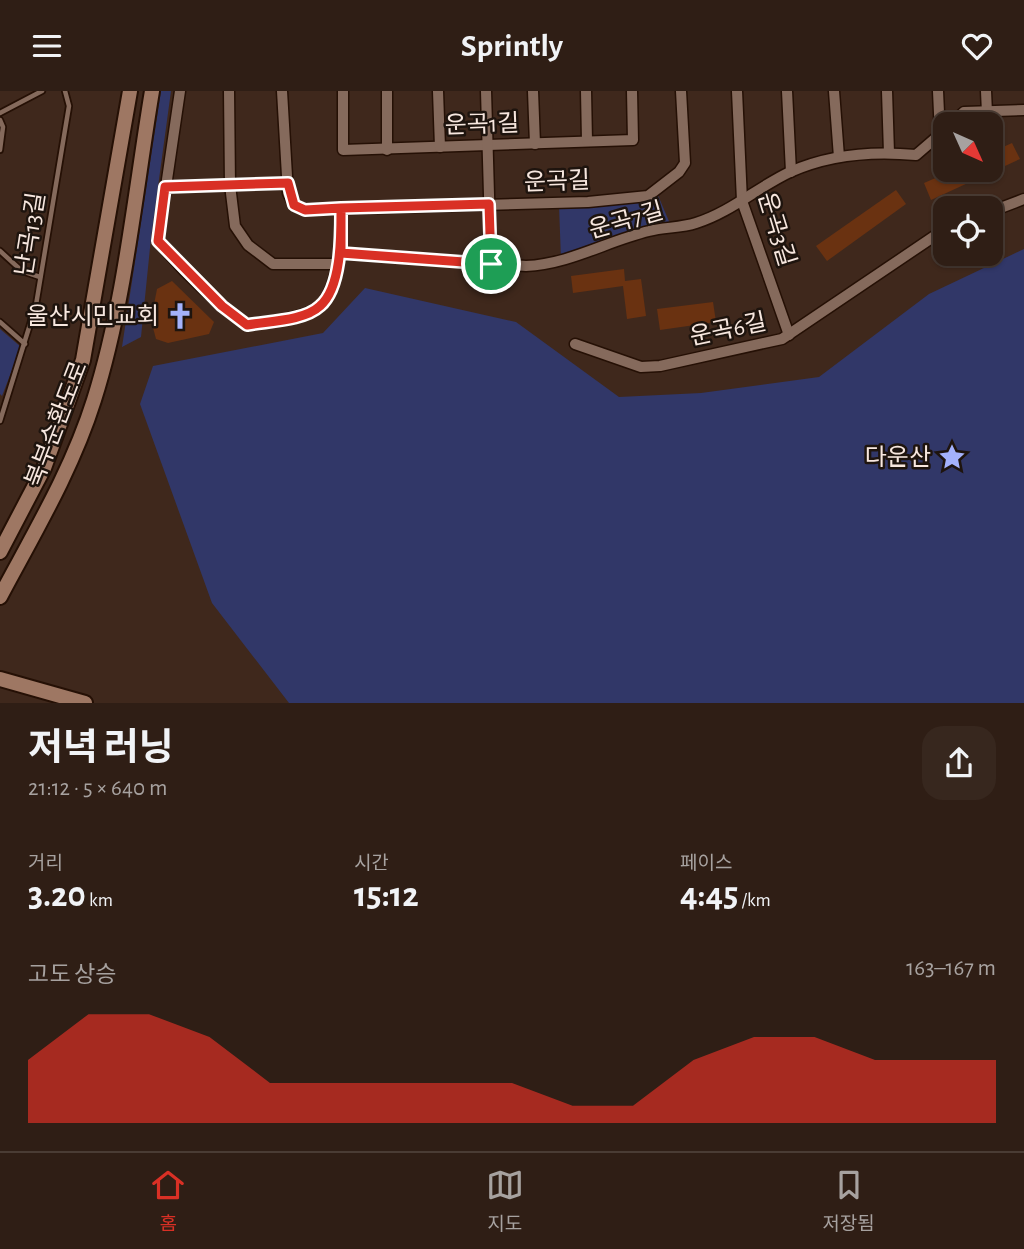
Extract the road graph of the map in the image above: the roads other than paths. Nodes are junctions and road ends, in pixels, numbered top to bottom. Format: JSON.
{"nodes":[{"id":1,"x":42,"y":91,"type":"edge"},
{"id":2,"x":65,"y":91,"type":"edge"},
{"id":3,"x":130,"y":91,"type":"edge"},
{"id":4,"x":152,"y":91,"type":"edge"},
{"id":5,"x":180,"y":91,"type":"edge"},
{"id":6,"x":229,"y":91,"type":"edge"},
{"id":7,"x":282,"y":91,"type":"edge"},
{"id":8,"x":343,"y":91,"type":"edge"},
{"id":9,"x":387,"y":91,"type":"edge"},
{"id":10,"x":438,"y":91,"type":"edge"},
{"id":11,"x":486,"y":91,"type":"edge"},
{"id":12,"x":533,"y":91,"type":"edge"},
{"id":13,"x":586,"y":91,"type":"edge"},
{"id":14,"x":632,"y":91,"type":"edge"},
{"id":15,"x":681,"y":91,"type":"edge"},
{"id":16,"x":737,"y":91,"type":"edge"},
{"id":17,"x":787,"y":91,"type":"edge"},
{"id":18,"x":834,"y":91,"type":"edge"},
{"id":19,"x":887,"y":91,"type":"edge"},
{"id":20,"x":938,"y":91,"type":"edge"},
{"id":21,"x":986,"y":91,"type":"edge"},
{"id":22,"x":1024,"y":110,"type":"edge"},
{"id":23,"x":940,"y":112,"type":"edge"},
{"id":24,"x":987,"y":112,"type":"edge"},
{"id":25,"x":999,"y":112,"type":"edge"},
{"id":26,"x":0,"y":113,"type":"edge"},
{"id":27,"x":0,"y":120,"type":"edge"},
{"id":28,"x":933,"y":140,"type":"edge"},
{"id":29,"x":587,"y":141,"type":"junction"},
{"id":30,"x":535,"y":144,"type":"junction"},
{"id":31,"x":487,"y":146,"type":"junction"},
{"id":32,"x":440,"y":147,"type":"junction"},
{"id":33,"x":0,"y":150,"type":"edge"},
{"id":34,"x":387,"y":151,"type":"junction"},
{"id":35,"x":889,"y":153,"type":"junction"},
{"id":36,"x":839,"y":156,"type":"junction"},
{"id":37,"x":791,"y":172,"type":"junction"},
{"id":38,"x":288,"y":183,"type":"junction"},
{"id":39,"x":230,"y":185,"type":"junction"},
{"id":40,"x":165,"y":187,"type":"junction"},
{"id":41,"x":1024,"y":199,"type":"edge"},
{"id":42,"x":742,"y":201,"type":"junction"},
{"id":43,"x":489,"y":204,"type":"junction"},
{"id":44,"x":1003,"y":207,"type":"edge"},
{"id":45,"x":341,"y":208,"type":"junction"},
{"id":46,"x":933,"y":237,"type":"edge"},
{"id":47,"x":0,"y":251,"type":"edge"},
{"id":48,"x":341,"y":253,"type":"junction"},
{"id":49,"x":338,"y":264,"type":"junction"},
{"id":50,"x":491,"y":264,"type":"junction"},
{"id":51,"x":40,"y":277,"type":"junction"},
{"id":52,"x":0,"y":322,"type":"edge"},
{"id":53,"x":789,"y":335,"type":"junction"},
{"id":54,"x":25,"y":344,"type":"junction"},
{"id":55,"x":575,"y":344,"type":"dead end"},
{"id":56,"x":0,"y":403,"type":"edge"},
{"id":57,"x":5,"y":407,"type":"junction"},
{"id":58,"x":0,"y":421,"type":"edge"},
{"id":59,"x":0,"y":552,"type":"edge"},
{"id":60,"x":0,"y":597,"type":"edge"},
{"id":61,"x":0,"y":679,"type":"edge"},
{"id":62,"x":85,"y":703,"type":"edge"}],
"edges":[{"from":1,"to":26,"type":"lane"},
{"from":2,"to":51,"type":"lane","name":"난곡13길"},
{"from":3,"to":59,"type":"main road","name":"북부순환도로"},
{"from":4,"to":60,"type":"main road","name":"북부순환도로"},
{"from":5,"to":40,"type":"street"},
{"from":6,"to":39,"type":"street"},
{"from":7,"to":38,"type":"street","name":"운곡길"},
{"from":8,"to":34,"type":"street","name":"운곡1길"},
{"from":9,"to":34,"type":"street"},
{"from":10,"to":32,"type":"street"},
{"from":11,"to":31,"type":"street"},
{"from":12,"to":30,"type":"street"},
{"from":13,"to":29,"type":"street"},
{"from":14,"to":29,"type":"street","name":"운곡1길"},
{"from":15,"to":43,"type":"street","name":"운곡길"},
{"from":16,"to":42,"type":"street","name":"운곡3길"},
{"from":17,"to":37,"type":"street"},
{"from":18,"to":36,"type":"street"},
{"from":19,"to":35,"type":"street"},
{"from":20,"to":23,"type":"street"},
{"from":21,"to":24,"type":"street"},
{"from":22,"to":25,"type":"street"},
{"from":27,"to":33,"type":"lane"},
{"from":28,"to":35,"type":"street","name":"운곡7길"},
{"from":29,"to":30,"type":"street","name":"운곡1길"},
{"from":30,"to":31,"type":"street","name":"운곡1길"},
{"from":31,"to":32,"type":"street","name":"운곡1길"},
{"from":31,"to":43,"type":"street"},
{"from":32,"to":34,"type":"street","name":"운곡1길"},
{"from":35,"to":36,"type":"street","name":"운곡7길"},
{"from":36,"to":37,"type":"street","name":"운곡7길"},
{"from":37,"to":42,"type":"street","name":"운곡7길"},
{"from":38,"to":39,"type":"street"},
{"from":38,"to":45,"type":"street","name":"운곡길"},
{"from":39,"to":40,"type":"street"},
{"from":39,"to":49,"type":"street"},
{"from":40,"to":49,"type":"street"},
{"from":41,"to":44,"type":"street"},
{"from":42,"to":50,"type":"street","name":"운곡7길"},
{"from":42,"to":53,"type":"street","name":"운곡3길"},
{"from":43,"to":45,"type":"street","name":"운곡길"},
{"from":43,"to":50,"type":"street"},
{"from":45,"to":48,"type":"street"},
{"from":46,"to":53,"type":"street","name":"운곡6길"},
{"from":47,"to":51,"type":"lane"},
{"from":48,"to":49,"type":"street"},
{"from":48,"to":50,"type":"street","name":"운곡7길"},
{"from":51,"to":54,"type":"lane","name":"난곡13길"},
{"from":52,"to":54,"type":"lane"},
{"from":53,"to":55,"type":"street","name":"운곡6길"},
{"from":54,"to":57,"type":"lane","name":"난곡13길"},
{"from":56,"to":57,"type":"lane"},
{"from":57,"to":58,"type":"lane","name":"난곡13길"},
{"from":61,"to":62,"type":"main road"}]}
